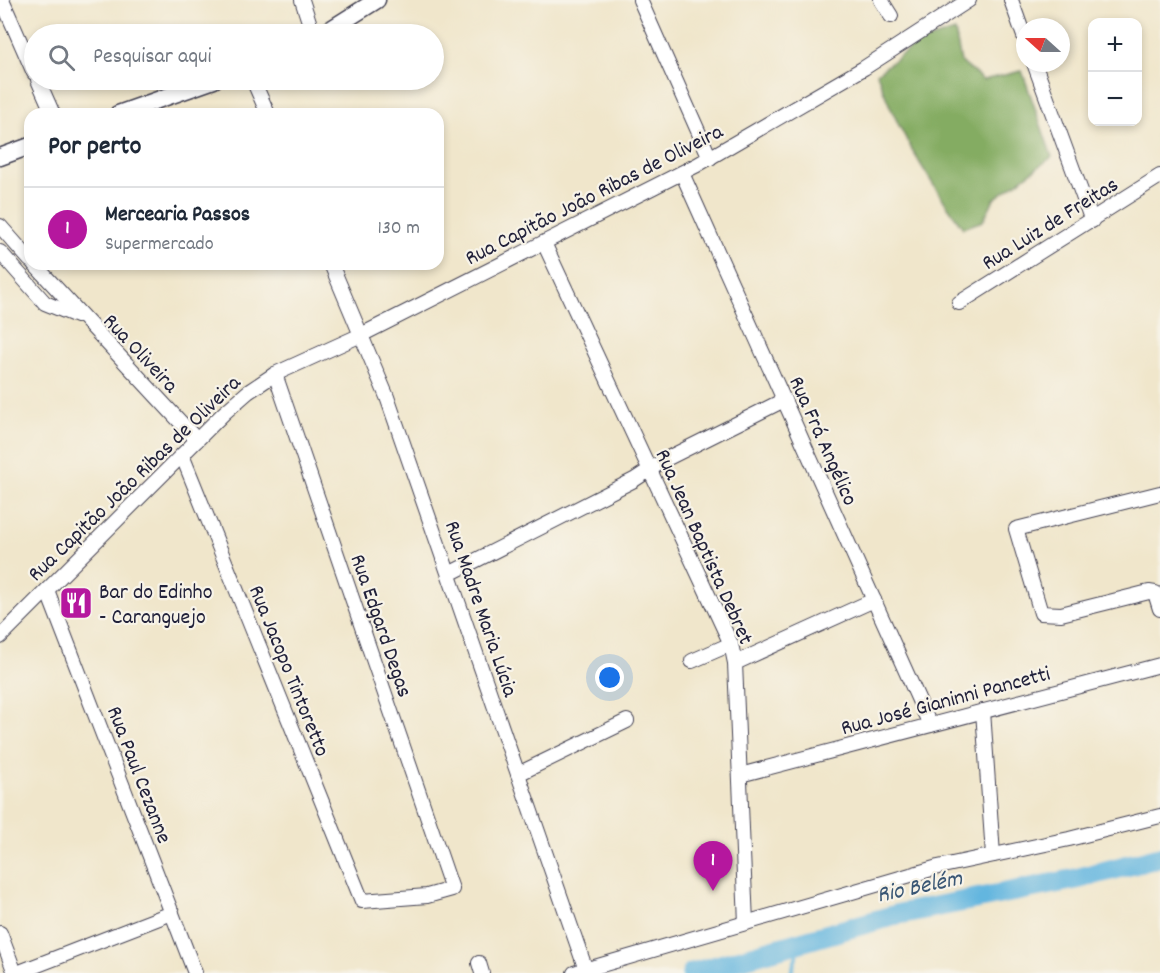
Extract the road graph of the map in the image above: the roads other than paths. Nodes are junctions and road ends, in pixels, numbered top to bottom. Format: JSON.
{"nodes":[{"id":1,"x":2,"y":0,"type":"edge"},
{"id":2,"x":302,"y":0,"type":"edge"},
{"id":3,"x":377,"y":0,"type":"edge"},
{"id":4,"x":640,"y":0,"type":"edge"},
{"id":5,"x":881,"y":0,"type":"edge"},
{"id":6,"x":969,"y":0,"type":"edge"},
{"id":7,"x":1011,"y":0,"type":"edge"},
{"id":8,"x":891,"y":16,"type":"dead end"},
{"id":9,"x":1017,"y":18,"type":"edge"},
{"id":10,"x":310,"y":24,"type":"edge"},
{"id":11,"x":339,"y":24,"type":"edge"},
{"id":12,"x":24,"y":50,"type":"edge"},
{"id":13,"x":1037,"y":72,"type":"edge"},
{"id":14,"x":42,"y":90,"type":"edge"},
{"id":15,"x":186,"y":90,"type":"edge"},
{"id":16,"x":257,"y":90,"type":"edge"},
{"id":17,"x":50,"y":108,"type":"edge"},
{"id":18,"x":135,"y":108,"type":"edge"},
{"id":19,"x":265,"y":108,"type":"edge"},
{"id":20,"x":24,"y":148,"type":"edge"},
{"id":21,"x":0,"y":157,"type":"edge"},
{"id":22,"x":710,"y":158,"type":"junction"},
{"id":23,"x":682,"y":173,"type":"junction"},
{"id":24,"x":1160,"y":176,"type":"edge"},
{"id":25,"x":1092,"y":221,"type":"junction"},
{"id":26,"x":0,"y":226,"type":"edge"},
{"id":27,"x":544,"y":243,"type":"junction"},
{"id":28,"x":0,"y":252,"type":"edge"},
{"id":29,"x":24,"y":253,"type":"edge"},
{"id":30,"x":39,"y":270,"type":"edge"},
{"id":31,"x":334,"y":270,"type":"edge"},
{"id":32,"x":959,"y":303,"type":"dead end"},
{"id":33,"x":81,"y":318,"type":"junction"},
{"id":34,"x":362,"y":335,"type":"junction"},
{"id":35,"x":274,"y":374,"type":"junction"},
{"id":36,"x":784,"y":400,"type":"junction"},
{"id":37,"x":197,"y":440,"type":"junction"},
{"id":38,"x":182,"y":455,"type":"junction"},
{"id":39,"x":650,"y":470,"type":"junction"},
{"id":40,"x":1160,"y":493,"type":"edge"},
{"id":41,"x":449,"y":574,"type":"junction"},
{"id":42,"x":47,"y":590,"type":"junction"},
{"id":43,"x":874,"y":600,"type":"junction"},
{"id":44,"x":1160,"y":609,"type":"edge"},
{"id":45,"x":0,"y":637,"type":"edge"},
{"id":46,"x":731,"y":644,"type":"junction"},
{"id":47,"x":692,"y":661,"type":"dead end"},
{"id":48,"x":735,"y":663,"type":"junction"},
{"id":49,"x":1160,"y":665,"type":"edge"},
{"id":50,"x":983,"y":711,"type":"junction"},
{"id":51,"x":627,"y":722,"type":"dead end"},
{"id":52,"x":930,"y":725,"type":"junction"},
{"id":53,"x":518,"y":774,"type":"junction"},
{"id":54,"x":740,"y":775,"type":"junction"},
{"id":55,"x":1160,"y":816,"type":"edge"},
{"id":56,"x":993,"y":855,"type":"junction"},
{"id":57,"x":362,"y":902,"type":"joint"},
{"id":58,"x":172,"y":913,"type":"junction"},
{"id":59,"x":746,"y":923,"type":"junction"},
{"id":60,"x":0,"y":933,"type":"edge"},
{"id":61,"x":580,"y":971,"type":"edge"},
{"id":62,"x":16,"y":973,"type":"edge"},
{"id":63,"x":195,"y":973,"type":"edge"}],
"edges":[{"from":1,"to":12,"type":"street"},
{"from":2,"to":10,"type":"street"},
{"from":3,"to":11,"type":"main road"},
{"from":4,"to":22,"type":"street"},
{"from":5,"to":8,"type":"street"},
{"from":6,"to":22,"type":"street","name":"Rua Capitão João Ribas de Oliveira"},
{"from":7,"to":9,"type":"street"},
{"from":13,"to":25,"type":"street"},
{"from":14,"to":17,"type":"street"},
{"from":15,"to":18,"type":"main road"},
{"from":16,"to":19,"type":"street"},
{"from":20,"to":21,"type":"main road"},
{"from":22,"to":23,"type":"street","name":"Rua Capitão João Ribas de Oliveira"},
{"from":23,"to":27,"type":"street","name":"Rua Capitão João Ribas de Oliveira"},
{"from":23,"to":36,"type":"street","name":"Rua Frá Angélico"},
{"from":24,"to":25,"type":"street","name":"Rua Luiz de Freitas"},
{"from":25,"to":32,"type":"street","name":"Rua Luiz de Freitas"},
{"from":26,"to":29,"type":"street"},
{"from":27,"to":34,"type":"street","name":"Rua Capitão João Ribas de Oliveira"},
{"from":27,"to":39,"type":"street","name":"Rua Jean Baptista Debret"},
{"from":28,"to":33,"type":"street","name":"Rua Oliveira"},
{"from":30,"to":33,"type":"street","name":"Rua Oliveira"},
{"from":31,"to":34,"type":"street","name":"Rua Madre Maria Lúcia"},
{"from":33,"to":37,"type":"street","name":"Rua Oliveira"},
{"from":34,"to":35,"type":"street","name":"Rua Capitão João Ribas de Oliveira"},
{"from":34,"to":41,"type":"street","name":"Rua Madre Maria Lúcia"},
{"from":35,"to":37,"type":"street","name":"Rua Capitão João Ribas de Oliveira"},
{"from":35,"to":57,"type":"street","name":"Rua Edgard Degas"},
{"from":36,"to":39,"type":"street"},
{"from":36,"to":43,"type":"street","name":"Rua Frá Angélico"},
{"from":37,"to":38,"type":"street","name":"Rua Capitão João Ribas de Oliveira"},
{"from":38,"to":42,"type":"street","name":"Rua Capitão João Ribas de Oliveira"},
{"from":38,"to":57,"type":"street","name":"Rua Jacopo Tintoretto"},
{"from":39,"to":41,"type":"street"},
{"from":39,"to":46,"type":"street","name":"Rua Jean Baptista Debret"},
{"from":40,"to":44,"type":"street"},
{"from":41,"to":53,"type":"street","name":"Rua Madre Maria Lúcia"},
{"from":42,"to":45,"type":"street","name":"Rua Capitão João Ribas de Oliveira"},
{"from":42,"to":58,"type":"street","name":"Rua Paul Cezanne"},
{"from":43,"to":48,"type":"street"},
{"from":43,"to":52,"type":"street","name":"Rua Frá Angélico"},
{"from":46,"to":47,"type":"street"},
{"from":46,"to":48,"type":"street","name":"Rua Jean Baptista Debret"},
{"from":48,"to":54,"type":"street","name":"Rua Jean Baptista Debret"},
{"from":49,"to":50,"type":"street","name":"Rua José Gianinni Pancetti"},
{"from":50,"to":52,"type":"street","name":"Rua José Gianinni Pancetti"},
{"from":50,"to":56,"type":"street"},
{"from":51,"to":53,"type":"street"},
{"from":52,"to":54,"type":"street","name":"Rua José Gianinni Pancetti"},
{"from":53,"to":61,"type":"street","name":"Rua Madre Maria Lúcia"},
{"from":54,"to":59,"type":"street","name":"Rua Jean Baptista Debret"},
{"from":55,"to":56,"type":"street"},
{"from":56,"to":59,"type":"street"},
{"from":58,"to":62,"type":"street"},
{"from":58,"to":63,"type":"street","name":"Rua Paul Cezanne"},
{"from":59,"to":61,"type":"street"},
{"from":60,"to":62,"type":"street"}]}
